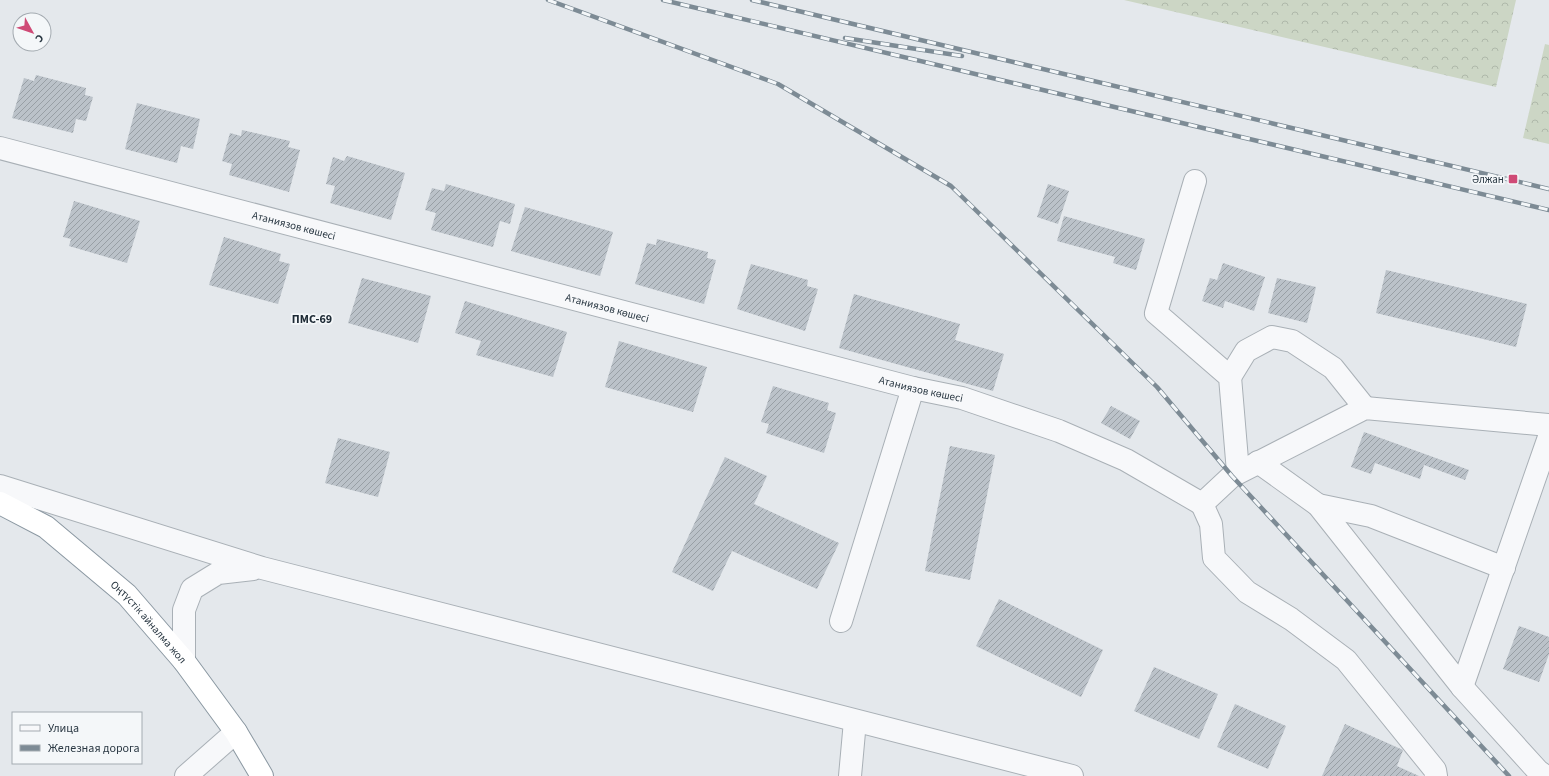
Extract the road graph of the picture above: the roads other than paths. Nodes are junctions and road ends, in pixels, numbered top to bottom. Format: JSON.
{"nodes":[{"id":1,"x":0,"y":148,"type":"edge"},
{"id":2,"x":1195,"y":181,"type":"dead end"},
{"id":3,"x":1230,"y":377,"type":"junction"},
{"id":4,"x":913,"y":388,"type":"junction"},
{"id":5,"x":1365,"y":408,"type":"junction"},
{"id":6,"x":1549,"y":425,"type":"edge"},
{"id":7,"x":1549,"y":437,"type":"edge"},
{"id":8,"x":1258,"y":462,"type":"junction"},
{"id":9,"x":1238,"y":472,"type":"junction"},
{"id":10,"x":0,"y":486,"type":"edge"},
{"id":11,"x":0,"y":503,"type":"edge"},
{"id":12,"x":1202,"y":504,"type":"junction"},
{"id":13,"x":1318,"y":505,"type":"junction"},
{"id":14,"x":262,"y":568,"type":"junction"},
{"id":15,"x":1504,"y":568,"type":"junction"},
{"id":16,"x":841,"y":621,"type":"dead end"},
{"id":17,"x":184,"y":661,"type":"junction"},
{"id":18,"x":1462,"y":688,"type":"junction"},
{"id":19,"x":855,"y":721,"type":"junction"},
{"id":20,"x":236,"y":732,"type":"junction"},
{"id":21,"x":186,"y":776,"type":"edge"},
{"id":22,"x":262,"y":776,"type":"edge"},
{"id":23,"x":850,"y":776,"type":"edge"},
{"id":24,"x":1072,"y":776,"type":"edge"},
{"id":25,"x":1436,"y":776,"type":"edge"},
{"id":26,"x":1545,"y":776,"type":"edge"}],
"edges":[{"from":1,"to":4,"type":"street","name":"Атаниязов көшесі"},
{"from":2,"to":3,"type":"street"},
{"from":3,"to":5,"type":"street"},
{"from":3,"to":9,"type":"street"},
{"from":4,"to":12,"type":"street","name":"Атаниязов көшесі"},
{"from":4,"to":16,"type":"street"},
{"from":5,"to":6,"type":"street"},
{"from":5,"to":8,"type":"street"},
{"from":7,"to":15,"type":"street"},
{"from":8,"to":9,"type":"street"},
{"from":8,"to":13,"type":"street"},
{"from":9,"to":12,"type":"street"},
{"from":10,"to":14,"type":"street"},
{"from":11,"to":17,"type":"highway","name":"Оңтүстік айналма жол"},
{"from":12,"to":25,"type":"street"},
{"from":13,"to":15,"type":"street"},
{"from":13,"to":18,"type":"street"},
{"from":14,"to":17,"type":"street"},
{"from":14,"to":19,"type":"street"},
{"from":15,"to":18,"type":"street"},
{"from":17,"to":20,"type":"highway","name":"Оңтүстік айналма жол"},
{"from":18,"to":26,"type":"street"},
{"from":19,"to":23,"type":"street"},
{"from":19,"to":24,"type":"street"},
{"from":20,"to":21,"type":"street"},
{"from":20,"to":22,"type":"highway","name":"Оңтүстік айналма жол"}]}
